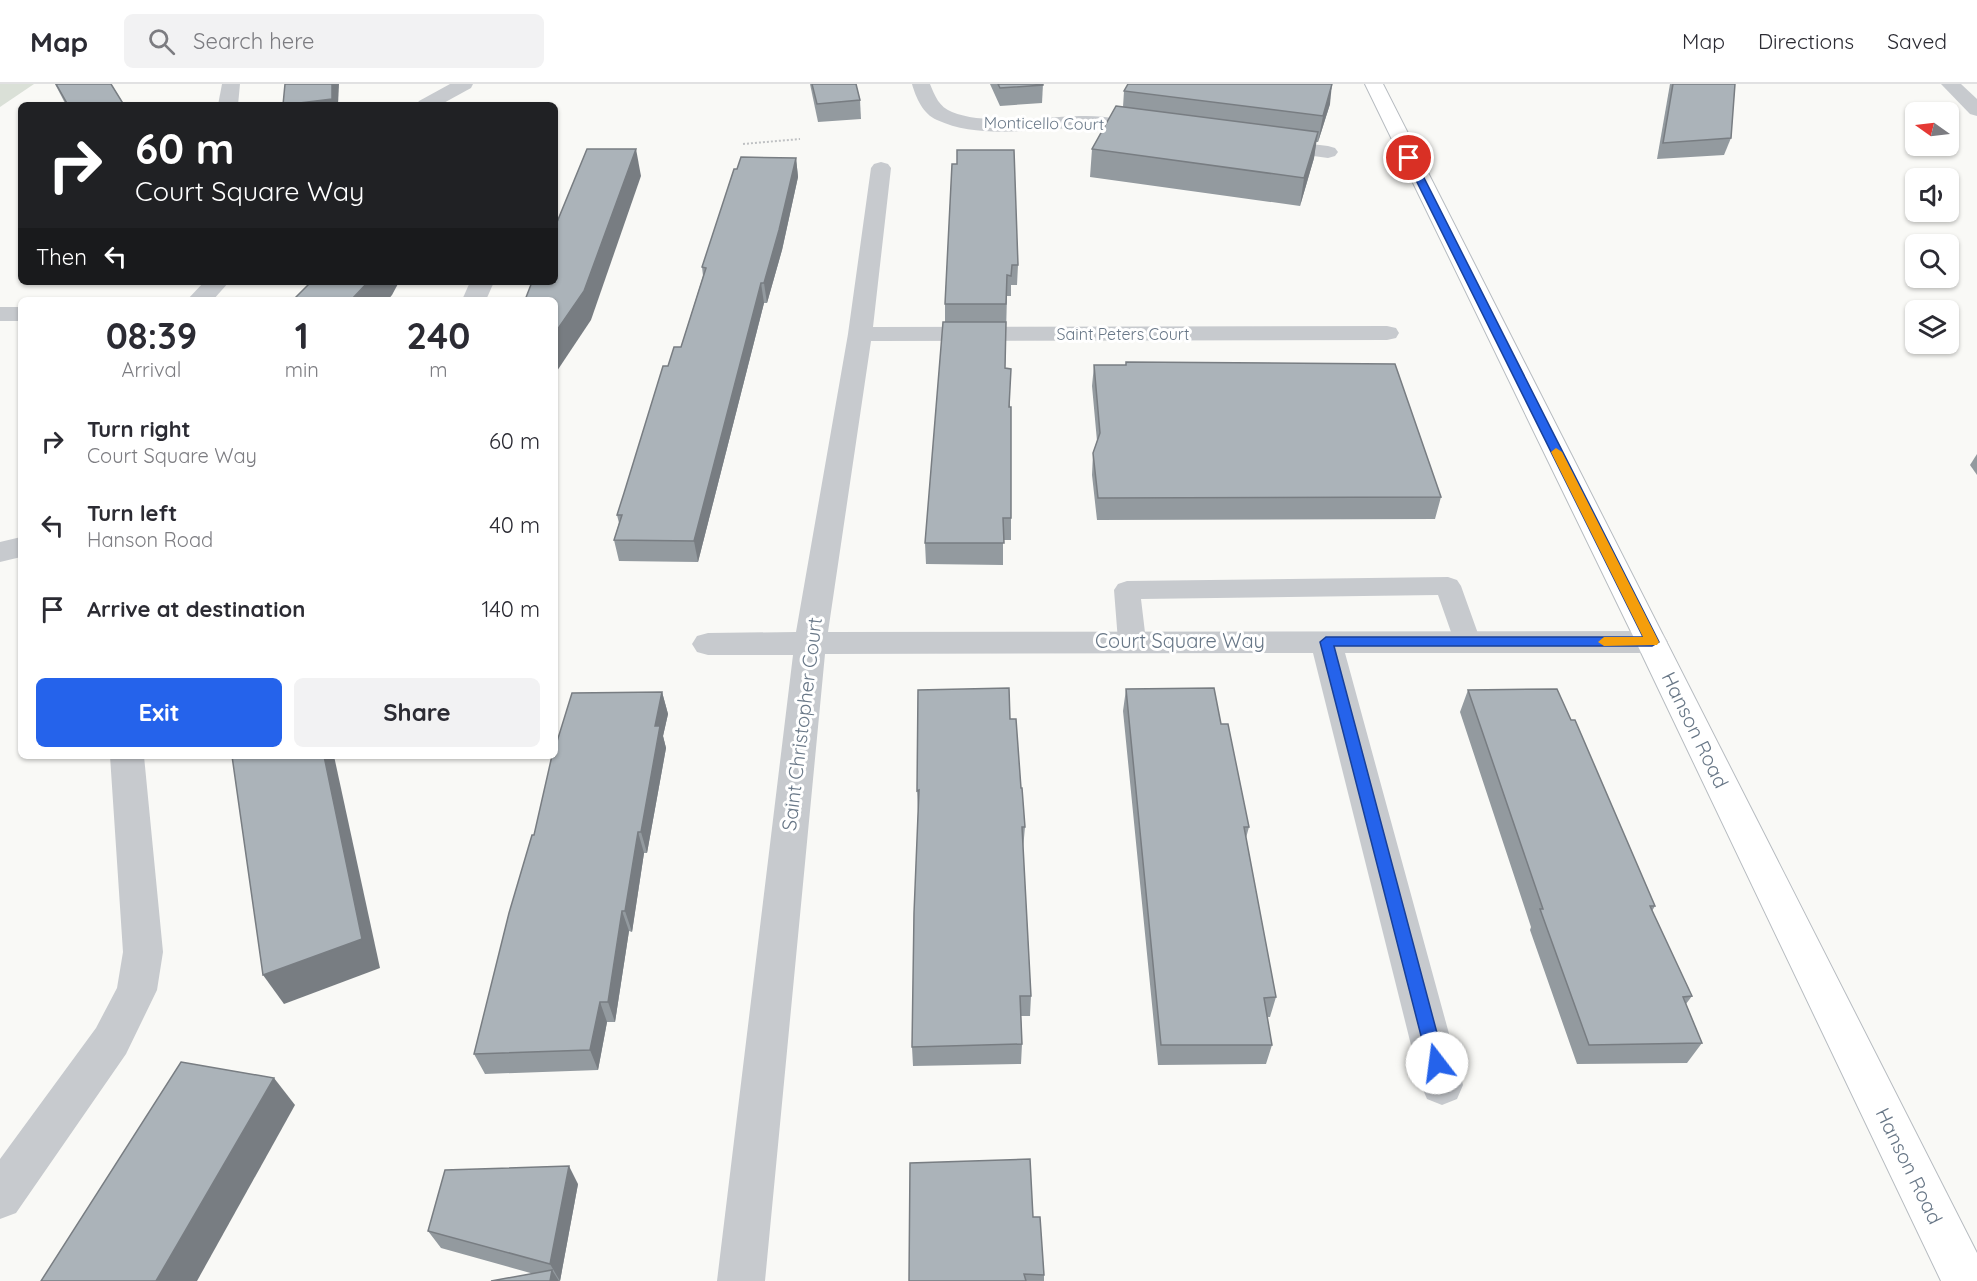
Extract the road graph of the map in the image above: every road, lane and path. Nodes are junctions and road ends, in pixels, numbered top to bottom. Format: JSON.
{"nodes":[{"id":1,"x":231,"y":84,"type":"edge"},
{"id":2,"x":464,"y":84,"type":"edge"},
{"id":3,"x":921,"y":84,"type":"edge"},
{"id":4,"x":1374,"y":84,"type":"edge"},
{"id":5,"x":1952,"y":86,"type":"edge"},
{"id":6,"x":1977,"y":88,"type":"edge"},
{"id":7,"x":228,"y":102,"type":"edge"},
{"id":8,"x":431,"y":102,"type":"edge"},
{"id":9,"x":1977,"y":110,"type":"edge"},
{"id":10,"x":1169,"y":132,"type":"edge"},
{"id":11,"x":800,"y":139,"type":"dead end"},
{"id":12,"x":1249,"y":142,"type":"edge"},
{"id":13,"x":743,"y":144,"type":"dead end"},
{"id":14,"x":1328,"y":152,"type":"dead end"},
{"id":15,"x":881,"y":168,"type":"dead end"},
{"id":16,"x":214,"y":285,"type":"edge"},
{"id":17,"x":203,"y":297,"type":"edge"},
{"id":18,"x":0,"y":314,"type":"edge"},
{"id":19,"x":18,"y":314,"type":"edge"},
{"id":20,"x":1387,"y":333,"type":"dead end"},
{"id":21,"x":860,"y":334,"type":"junction"},
{"id":22,"x":18,"y":548,"type":"edge"},
{"id":23,"x":0,"y":552,"type":"edge"},
{"id":24,"x":1132,"y":641,"type":"junction"},
{"id":25,"x":1326,"y":642,"type":"junction"},
{"id":26,"x":1467,"y":642,"type":"junction"},
{"id":27,"x":1652,"y":642,"type":"junction"},
{"id":28,"x":708,"y":644,"type":"dead end"},
{"id":29,"x":810,"y":644,"type":"junction"},
{"id":30,"x":127,"y":759,"type":"edge"},
{"id":31,"x":1442,"y":1085,"type":"dead end"},
{"id":32,"x":0,"y":1197,"type":"edge"},
{"id":33,"x":741,"y":1281,"type":"edge"},
{"id":34,"x":1966,"y":1281,"type":"edge"}],
"edges":[{"from":1,"to":7,"type":"street"},
{"from":2,"to":8,"type":"street"},
{"from":3,"to":10,"type":"street","name":"Monticello Court"},
{"from":4,"to":27,"type":"street","name":"Hanson Road"},
{"from":5,"to":6,"type":"street"},
{"from":5,"to":9,"type":"street"},
{"from":11,"to":13,"type":"path"},
{"from":12,"to":14,"type":"street"},
{"from":15,"to":21,"type":"street","name":"Saint Christopher Court"},
{"from":16,"to":17,"type":"street"},
{"from":18,"to":19,"type":"street"},
{"from":20,"to":21,"type":"street","name":"Saint Peters Court"},
{"from":21,"to":29,"type":"street","name":"Saint Christopher Court"},
{"from":22,"to":23,"type":"street"},
{"from":24,"to":25,"type":"street","name":"Court Square Way"},
{"from":24,"to":26,"type":"lane"},
{"from":24,"to":29,"type":"street","name":"Court Square Way"},
{"from":25,"to":26,"type":"street","name":"Court Square Way"},
{"from":25,"to":31,"type":"street"},
{"from":26,"to":27,"type":"street","name":"Court Square Way"},
{"from":27,"to":34,"type":"street","name":"Hanson Road"},
{"from":28,"to":29,"type":"street","name":"Court Square Way"},
{"from":29,"to":33,"type":"street","name":"Saint Christopher Court"},
{"from":30,"to":32,"type":"street"}]}
